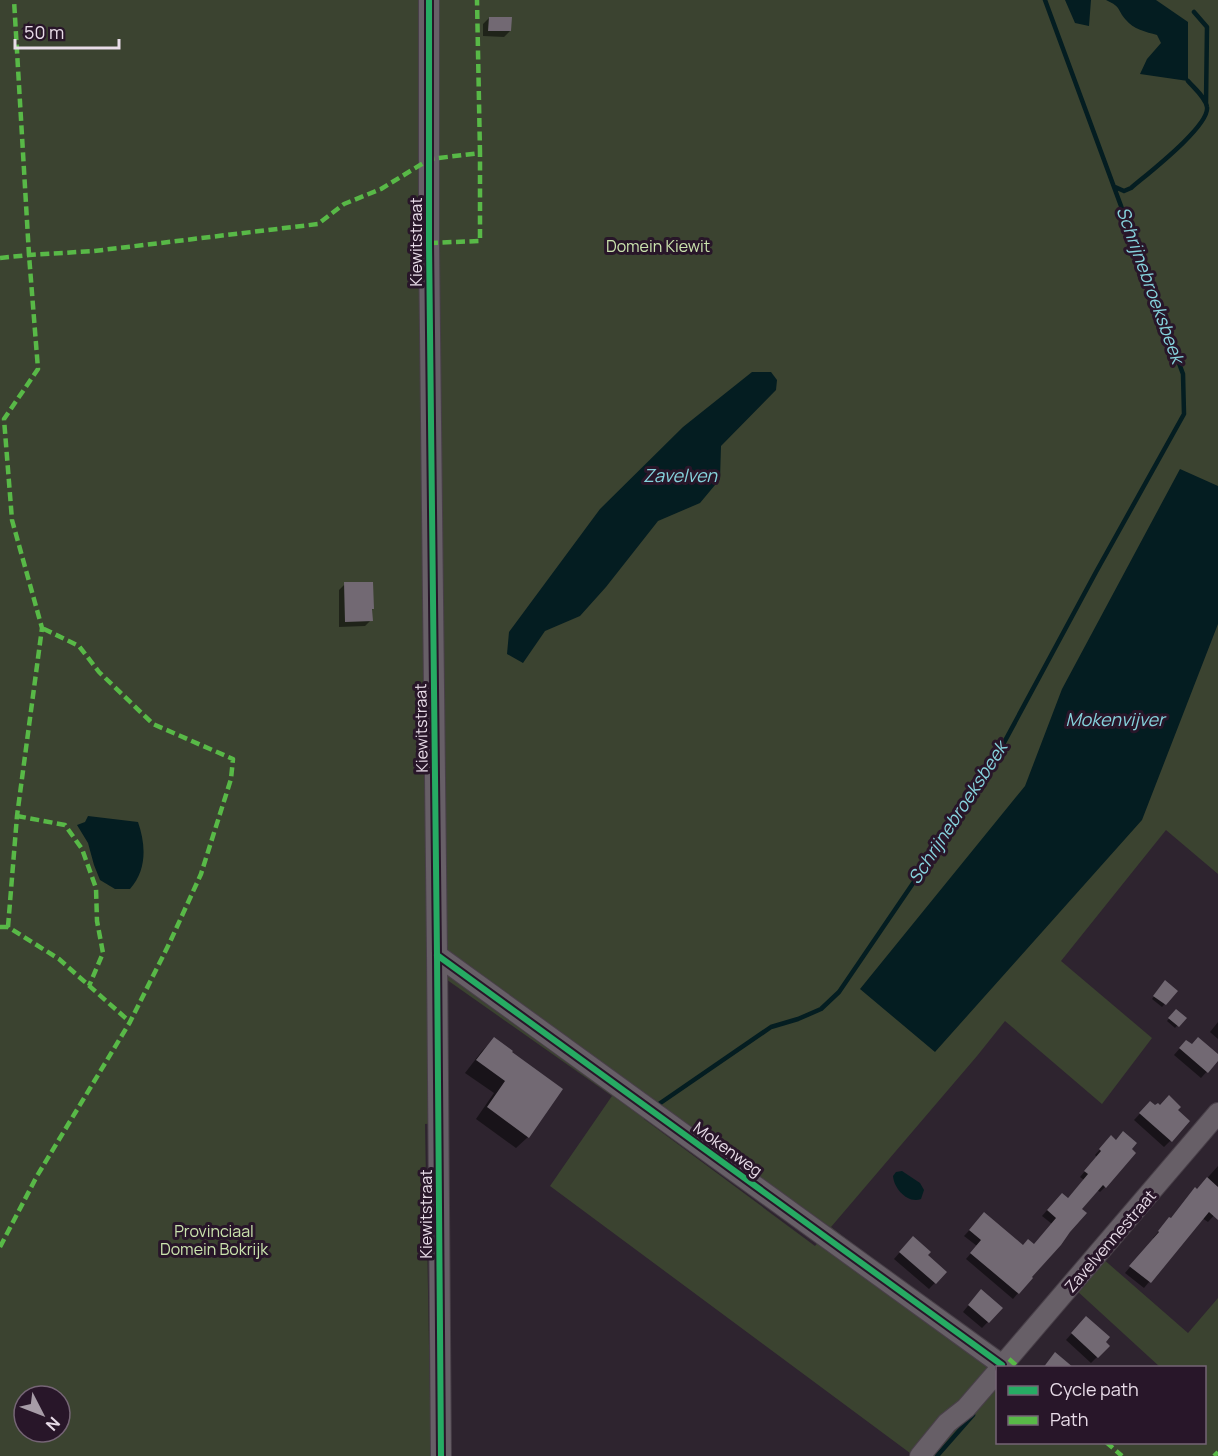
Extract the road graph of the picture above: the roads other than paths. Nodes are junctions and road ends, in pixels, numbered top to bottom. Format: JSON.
{"nodes":[{"id":1,"x":429,"y":0,"type":"edge"},
{"id":2,"x":437,"y":955,"type":"junction"},
{"id":3,"x":1218,"y":1113,"type":"edge"},
{"id":4,"x":997,"y":1366,"type":"edge"},
{"id":5,"x":1002,"y":1366,"type":"edge"},
{"id":6,"x":996,"y":1373,"type":"edge"},
{"id":7,"x":441,"y":1456,"type":"edge"},
{"id":8,"x":920,"y":1456,"type":"edge"}],
"edges":[{"from":1,"to":2,"type":"street","name":"Kiewitstraat"},
{"from":2,"to":4,"type":"street","name":"Mokenweg"},
{"from":2,"to":7,"type":"street","name":"Kiewitstraat"},
{"from":3,"to":5,"type":"street","name":"Zavelvennestraat"},
{"from":6,"to":8,"type":"street","name":"Zavelvennestraat"}]}
